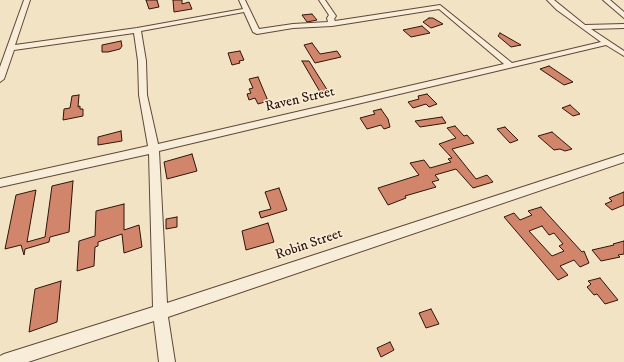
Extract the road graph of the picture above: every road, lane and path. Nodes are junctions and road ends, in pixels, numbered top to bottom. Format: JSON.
{"nodes":[{"id":1,"x":27,"y":0,"type":"edge"},
{"id":2,"x":242,"y":0,"type":"edge"},
{"id":3,"x":322,"y":0,"type":"edge"},
{"id":4,"x":550,"y":0,"type":"edge"},
{"id":5,"x":606,"y":0,"type":"edge"},
{"id":6,"x":247,"y":10,"type":"junction"},
{"id":7,"x":624,"y":16,"type":"edge"},
{"id":8,"x":332,"y":24,"type":"junction"},
{"id":9,"x":624,"y":26,"type":"edge"},
{"id":10,"x":583,"y":27,"type":"junction"},
{"id":11,"x":137,"y":30,"type":"junction"},
{"id":12,"x":606,"y":43,"type":"junction"},
{"id":13,"x":10,"y":48,"type":"junction"},
{"id":14,"x":624,"y":54,"type":"edge"},
{"id":15,"x":511,"y":66,"type":"junction"},
{"id":16,"x":0,"y":79,"type":"edge"},
{"id":17,"x":154,"y":149,"type":"junction"},
{"id":18,"x":624,"y":158,"type":"edge"},
{"id":19,"x":0,"y":183,"type":"edge"},
{"id":20,"x":160,"y":312,"type":"junction"},
{"id":21,"x":4,"y":362,"type":"edge"},
{"id":22,"x":167,"y":362,"type":"edge"}],
"edges":[{"from":1,"to":13,"type":"street"},
{"from":2,"to":6,"type":"street"},
{"from":3,"to":8,"type":"street"},
{"from":4,"to":10,"type":"street"},
{"from":5,"to":7,"type":"street"},
{"from":6,"to":8,"type":"street"},
{"from":6,"to":11,"type":"street"},
{"from":8,"to":15,"type":"street"},
{"from":9,"to":10,"type":"street"},
{"from":10,"to":12,"type":"street"},
{"from":11,"to":13,"type":"street"},
{"from":11,"to":17,"type":"street"},
{"from":12,"to":14,"type":"street"},
{"from":12,"to":15,"type":"street","name":"Raven Street"},
{"from":13,"to":16,"type":"street"},
{"from":15,"to":17,"type":"street","name":"Raven Street"},
{"from":17,"to":19,"type":"street","name":"Raven Street"},
{"from":17,"to":20,"type":"street"},
{"from":18,"to":20,"type":"street","name":"Robin Street"},
{"from":20,"to":21,"type":"street","name":"Robin Street"},
{"from":20,"to":22,"type":"street"}]}
